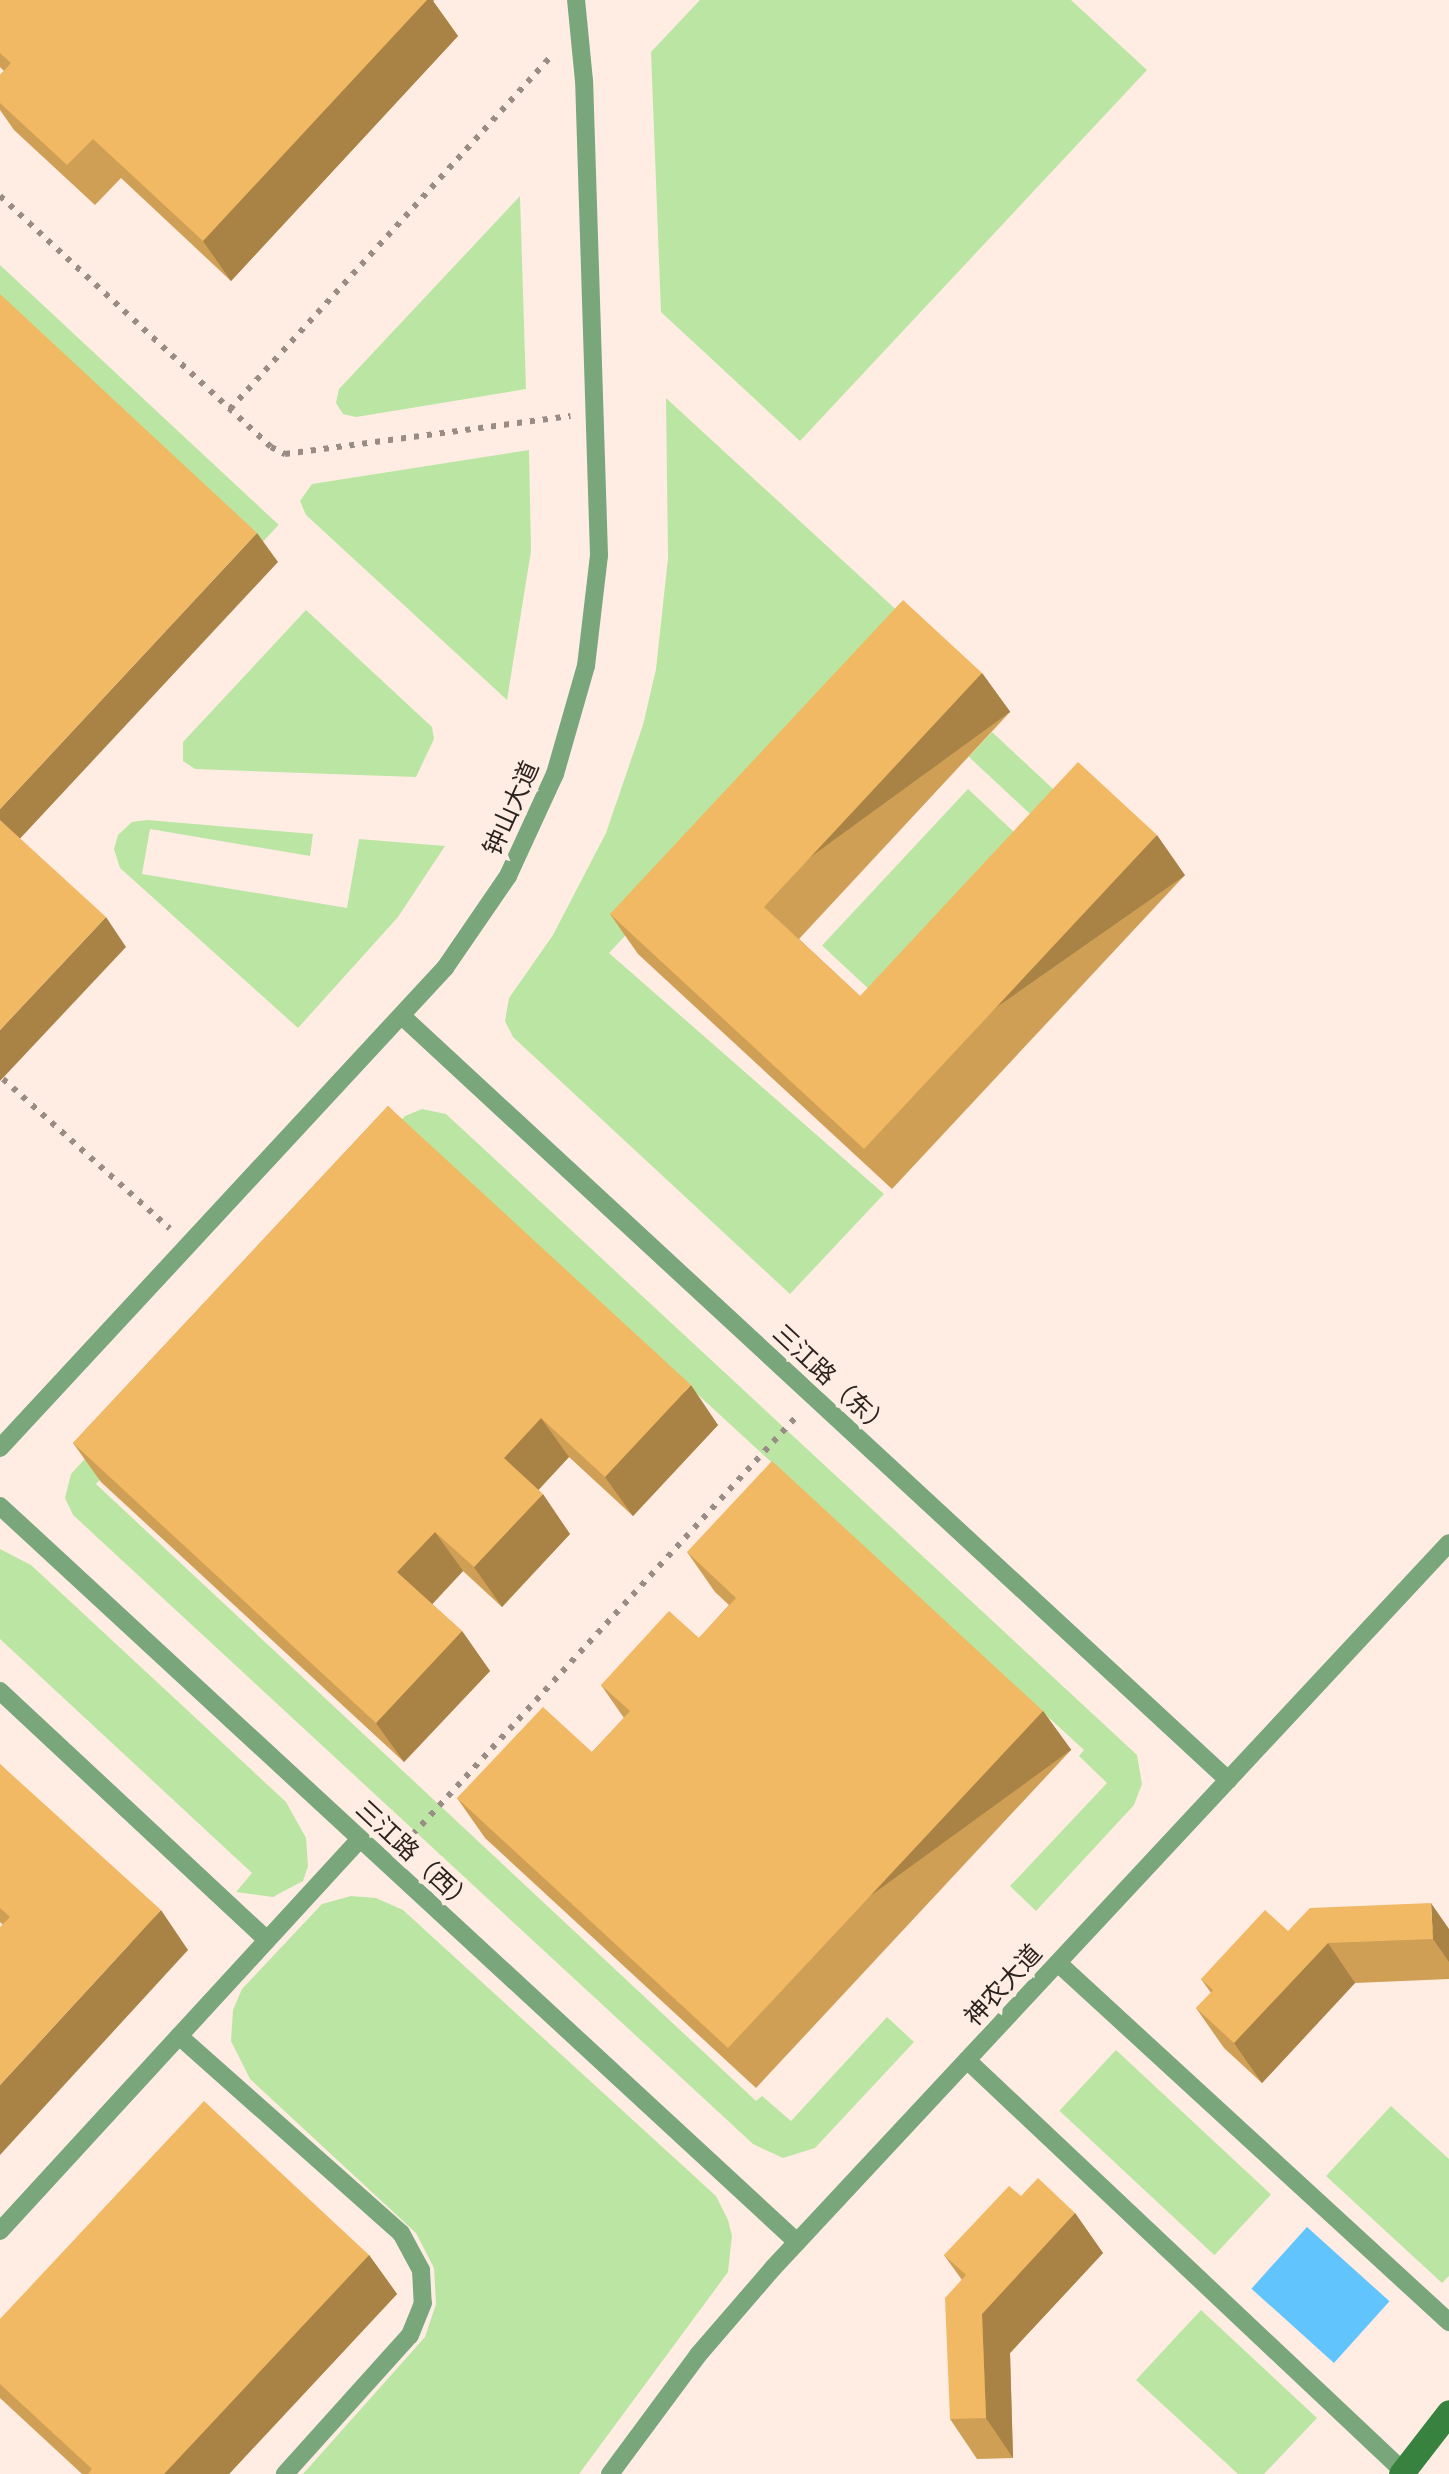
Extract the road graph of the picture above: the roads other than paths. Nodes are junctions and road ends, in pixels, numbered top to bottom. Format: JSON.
{"nodes":[{"id":1,"x":576,"y":0,"type":"edge"},
{"id":2,"x":402,"y":1017,"type":"junction"},
{"id":3,"x":0,"y":1448,"type":"edge"},
{"id":4,"x":0,"y":1506,"type":"edge"},
{"id":5,"x":1449,"y":1544,"type":"edge"},
{"id":6,"x":0,"y":1691,"type":"edge"},
{"id":7,"x":1228,"y":1780,"type":"junction"},
{"id":8,"x":360,"y":1838,"type":"junction"},
{"id":9,"x":268,"y":1940,"type":"junction"},
{"id":10,"x":1058,"y":1963,"type":"junction"},
{"id":11,"x":179,"y":2036,"type":"junction"},
{"id":12,"x":966,"y":2060,"type":"junction"},
{"id":13,"x":0,"y":2231,"type":"edge"},
{"id":14,"x":797,"y":2242,"type":"junction"},
{"id":15,"x":1449,"y":2322,"type":"edge"},
{"id":16,"x":1449,"y":2412,"type":"edge"},
{"id":17,"x":1402,"y":2472,"type":"edge"},
{"id":18,"x":284,"y":2474,"type":"edge"},
{"id":19,"x":610,"y":2474,"type":"edge"}],
"edges":[{"from":1,"to":2,"type":"lane","name":"钟山大道"},
{"from":2,"to":3,"type":"lane","name":"钟山大道"},
{"from":2,"to":7,"type":"lane","name":"三江路（东）"},
{"from":4,"to":8,"type":"lane","name":"三江路（西）"},
{"from":5,"to":7,"type":"lane","name":"神农大道"},
{"from":6,"to":9,"type":"lane"},
{"from":7,"to":10,"type":"lane","name":"神农大道"},
{"from":8,"to":9,"type":"lane"},
{"from":8,"to":14,"type":"lane","name":"三江路（西）"},
{"from":9,"to":11,"type":"lane"},
{"from":10,"to":12,"type":"lane","name":"神农大道"},
{"from":10,"to":15,"type":"lane"},
{"from":11,"to":13,"type":"lane"},
{"from":11,"to":18,"type":"lane"},
{"from":12,"to":14,"type":"lane","name":"神农大道"},
{"from":12,"to":17,"type":"lane"},
{"from":14,"to":19,"type":"lane","name":"神农大道"},
{"from":16,"to":17,"type":"main road"}]}
